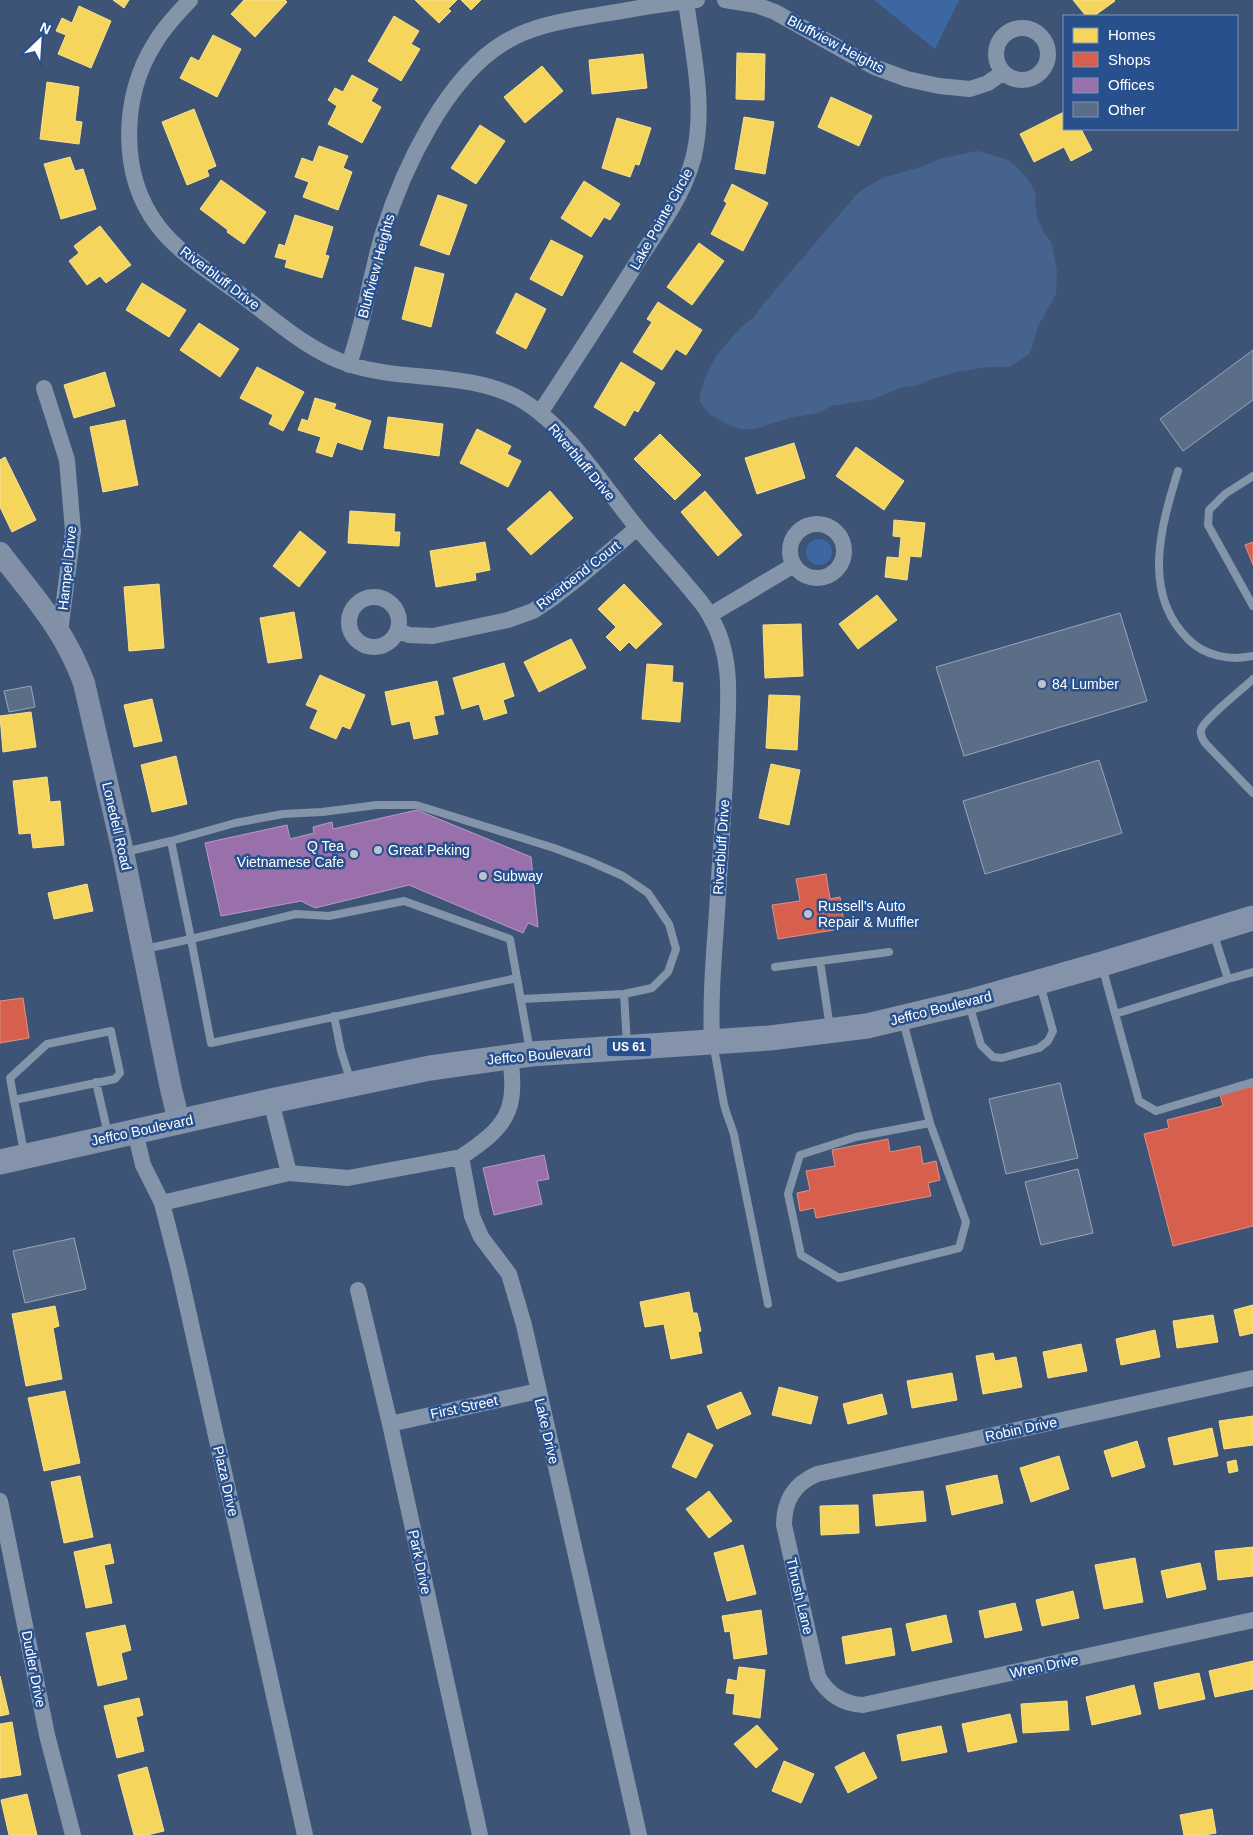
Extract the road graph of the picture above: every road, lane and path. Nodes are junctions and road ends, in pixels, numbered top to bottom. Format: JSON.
{"nodes":[{"id":1,"x":190,"y":0,"type":"edge"},
{"id":2,"x":691,"y":0,"type":"edge"},
{"id":3,"x":725,"y":0,"type":"edge"},
{"id":4,"x":1003,"y":72,"type":"dead end"},
{"id":5,"x":349,"y":365,"type":"junction"},
{"id":6,"x":44,"y":388,"type":"dead end"},
{"id":7,"x":540,"y":413,"type":"junction"},
{"id":8,"x":1178,"y":471,"type":"dead end"},
{"id":9,"x":1253,"y":476,"type":"edge"},
{"id":10,"x":637,"y":528,"type":"junction"},
{"id":11,"x":0,"y":553,"type":"edge"},
{"id":12,"x":794,"y":565,"type":"dead end"},
{"id":13,"x":1253,"y":606,"type":"edge"},
{"id":14,"x":710,"y":615,"type":"junction"},
{"id":15,"x":398,"y":631,"type":"dead end"},
{"id":16,"x":60,"y":632,"type":"junction"},
{"id":17,"x":1253,"y":656,"type":"edge"},
{"id":18,"x":1253,"y":679,"type":"edge"},
{"id":19,"x":1253,"y":792,"type":"edge"},
{"id":20,"x":171,"y":840,"type":"junction"},
{"id":21,"x":123,"y":852,"type":"junction"},
{"id":22,"x":1253,"y":918,"type":"edge"},
{"id":23,"x":1212,"y":930,"type":"junction"},
{"id":24,"x":191,"y":939,"type":"junction"},
{"id":25,"x":144,"y":949,"type":"junction"},
{"id":26,"x":889,"y":952,"type":"dead end"},
{"id":27,"x":820,"y":961,"type":"junction"},
{"id":28,"x":1102,"y":964,"type":"junction"},
{"id":29,"x":775,"y":967,"type":"dead end"},
{"id":30,"x":1253,"y":972,"type":"edge"},
{"id":31,"x":517,"y":978,"type":"junction"},
{"id":32,"x":1228,"y":979,"type":"junction"},
{"id":33,"x":1039,"y":982,"type":"junction"},
{"id":34,"x":624,"y":994,"type":"junction"},
{"id":35,"x":522,"y":999,"type":"junction"},
{"id":36,"x":968,"y":1002,"type":"junction"},
{"id":37,"x":1115,"y":1014,"type":"junction"},
{"id":38,"x":334,"y":1016,"type":"junction"},
{"id":39,"x":903,"y":1019,"type":"junction"},
{"id":40,"x":831,"y":1032,"type":"junction"},
{"id":41,"x":712,"y":1042,"type":"junction"},
{"id":42,"x":627,"y":1047,"type":"junction"},
{"id":43,"x":520,"y":1055,"type":"junction"},
{"id":44,"x":96,"y":1082,"type":"junction"},
{"id":45,"x":1253,"y":1082,"type":"edge"},
{"id":46,"x":351,"y":1083,"type":"junction"},
{"id":47,"x":14,"y":1100,"type":"junction"},
{"id":48,"x":271,"y":1101,"type":"junction"},
{"id":49,"x":179,"y":1122,"type":"junction"},
{"id":50,"x":930,"y":1123,"type":"junction"},
{"id":51,"x":135,"y":1131,"type":"junction"},
{"id":52,"x":109,"y":1137,"type":"junction"},
{"id":53,"x":25,"y":1157,"type":"junction"},
{"id":54,"x":461,"y":1158,"type":"junction"},
{"id":55,"x":0,"y":1162,"type":"edge"},
{"id":56,"x":289,"y":1173,"type":"junction"},
{"id":57,"x":162,"y":1202,"type":"junction"},
{"id":58,"x":358,"y":1290,"type":"dead end"},
{"id":59,"x":768,"y":1304,"type":"dead end"},
{"id":60,"x":1253,"y":1378,"type":"edge"},
{"id":61,"x":538,"y":1391,"type":"junction"},
{"id":62,"x":390,"y":1424,"type":"junction"},
{"id":63,"x":794,"y":1490,"type":"joint"},
{"id":64,"x":0,"y":1501,"type":"edge"},
{"id":65,"x":1253,"y":1620,"type":"edge"},
{"id":66,"x":835,"y":1697,"type":"joint"},
{"id":67,"x":73,"y":1835,"type":"edge"},
{"id":68,"x":304,"y":1835,"type":"edge"},
{"id":69,"x":480,"y":1835,"type":"edge"},
{"id":70,"x":639,"y":1835,"type":"edge"}],
"edges":[{"from":1,"to":5,"type":"street","name":"Riverbluff Drive"},
{"from":2,"to":5,"type":"street","name":"Bluffview Heights"},
{"from":2,"to":7,"type":"street","name":"Lake Pointe Circle"},
{"from":3,"to":4,"type":"street","name":"Bluffview Heights"},
{"from":5,"to":7,"type":"street","name":"Riverbluff Drive"},
{"from":6,"to":16,"type":"street","name":"Hampel Drive"},
{"from":7,"to":10,"type":"street","name":"Riverbluff Drive"},
{"from":8,"to":17,"type":"lane"},
{"from":9,"to":13,"type":"lane"},
{"from":10,"to":14,"type":"street","name":"Riverbluff Drive"},
{"from":10,"to":15,"type":"street","name":"Riverbend Court"},
{"from":11,"to":16,"type":"street","name":"Lonedell Road"},
{"from":12,"to":14,"type":"street"},
{"from":14,"to":41,"type":"street","name":"Riverbluff Drive"},
{"from":16,"to":21,"type":"street","name":"Lonedell Road"},
{"from":18,"to":19,"type":"lane"},
{"from":20,"to":21,"type":"lane"},
{"from":20,"to":24,"type":"lane"},
{"from":20,"to":34,"type":"lane"},
{"from":21,"to":25,"type":"street","name":"Lonedell Road"},
{"from":22,"to":23,"type":"main road","name":"Jeffco Boulevard","number":"US 61"},
{"from":23,"to":28,"type":"main road","name":"Jeffco Boulevard","number":"US 61"},
{"from":23,"to":32,"type":"lane"},
{"from":24,"to":25,"type":"lane"},
{"from":24,"to":31,"type":"lane"},
{"from":24,"to":38,"type":"lane"},
{"from":25,"to":49,"type":"street","name":"Lonedell Road"},
{"from":26,"to":27,"type":"lane"},
{"from":27,"to":29,"type":"lane"},
{"from":27,"to":40,"type":"lane"},
{"from":28,"to":33,"type":"main road","name":"Jeffco Boulevard","number":"US 61"},
{"from":28,"to":37,"type":"lane"},
{"from":30,"to":32,"type":"lane"},
{"from":31,"to":35,"type":"lane"},
{"from":31,"to":38,"type":"lane"},
{"from":32,"to":37,"type":"lane"},
{"from":33,"to":36,"type":"main road","name":"Jeffco Boulevard","number":"US 61"},
{"from":33,"to":36,"type":"lane"},
{"from":34,"to":35,"type":"lane"},
{"from":34,"to":42,"type":"lane"},
{"from":35,"to":43,"type":"lane"},
{"from":36,"to":39,"type":"main road","name":"Jeffco Boulevard","number":"US 61"},
{"from":37,"to":45,"type":"lane"},
{"from":38,"to":46,"type":"lane"},
{"from":39,"to":40,"type":"main road","name":"Jeffco Boulevard","number":"US 61"},
{"from":39,"to":50,"type":"lane"},
{"from":40,"to":41,"type":"main road","name":"Jeffco Boulevard","number":"US 61"},
{"from":41,"to":42,"type":"main road","name":"Jeffco Boulevard","number":"US 61"},
{"from":41,"to":59,"type":"lane"},
{"from":42,"to":43,"type":"main road","name":"Jeffco Boulevard","number":"US 61"},
{"from":43,"to":46,"type":"main road","name":"Jeffco Boulevard","number":"US 61"},
{"from":43,"to":54,"type":"street"},
{"from":44,"to":47,"type":"lane"},
{"from":44,"to":47,"type":"lane"},
{"from":44,"to":52,"type":"lane"},
{"from":46,"to":48,"type":"main road","name":"Jeffco Boulevard","number":"US 61"},
{"from":47,"to":53,"type":"lane"},
{"from":48,"to":49,"type":"main road","name":"Jeffco Boulevard","number":"US 61"},
{"from":48,"to":56,"type":"street"},
{"from":49,"to":51,"type":"main road","name":"Jeffco Boulevard","number":"US 61"},
{"from":50,"to":50,"type":"lane"},
{"from":51,"to":52,"type":"main road","name":"Jeffco Boulevard","number":"US 61"},
{"from":51,"to":57,"type":"street","name":"Plaza Drive"},
{"from":52,"to":53,"type":"main road","name":"Jeffco Boulevard","number":"US 61"},
{"from":53,"to":55,"type":"main road","name":"Jeffco Boulevard","number":"US 61"},
{"from":54,"to":56,"type":"street"},
{"from":54,"to":61,"type":"street","name":"Lake Drive"},
{"from":56,"to":57,"type":"street"},
{"from":57,"to":68,"type":"street","name":"Plaza Drive"},
{"from":58,"to":62,"type":"street","name":"Park Drive"},
{"from":60,"to":63,"type":"street","name":"Robin Drive"},
{"from":61,"to":62,"type":"street","name":"First Street"},
{"from":61,"to":70,"type":"street","name":"Lake Drive"},
{"from":62,"to":69,"type":"street","name":"Park Drive"},
{"from":63,"to":66,"type":"street","name":"Thrush Lane"},
{"from":64,"to":67,"type":"street","name":"Dudler Drive"},
{"from":65,"to":66,"type":"street","name":"Wren Drive"}]}
